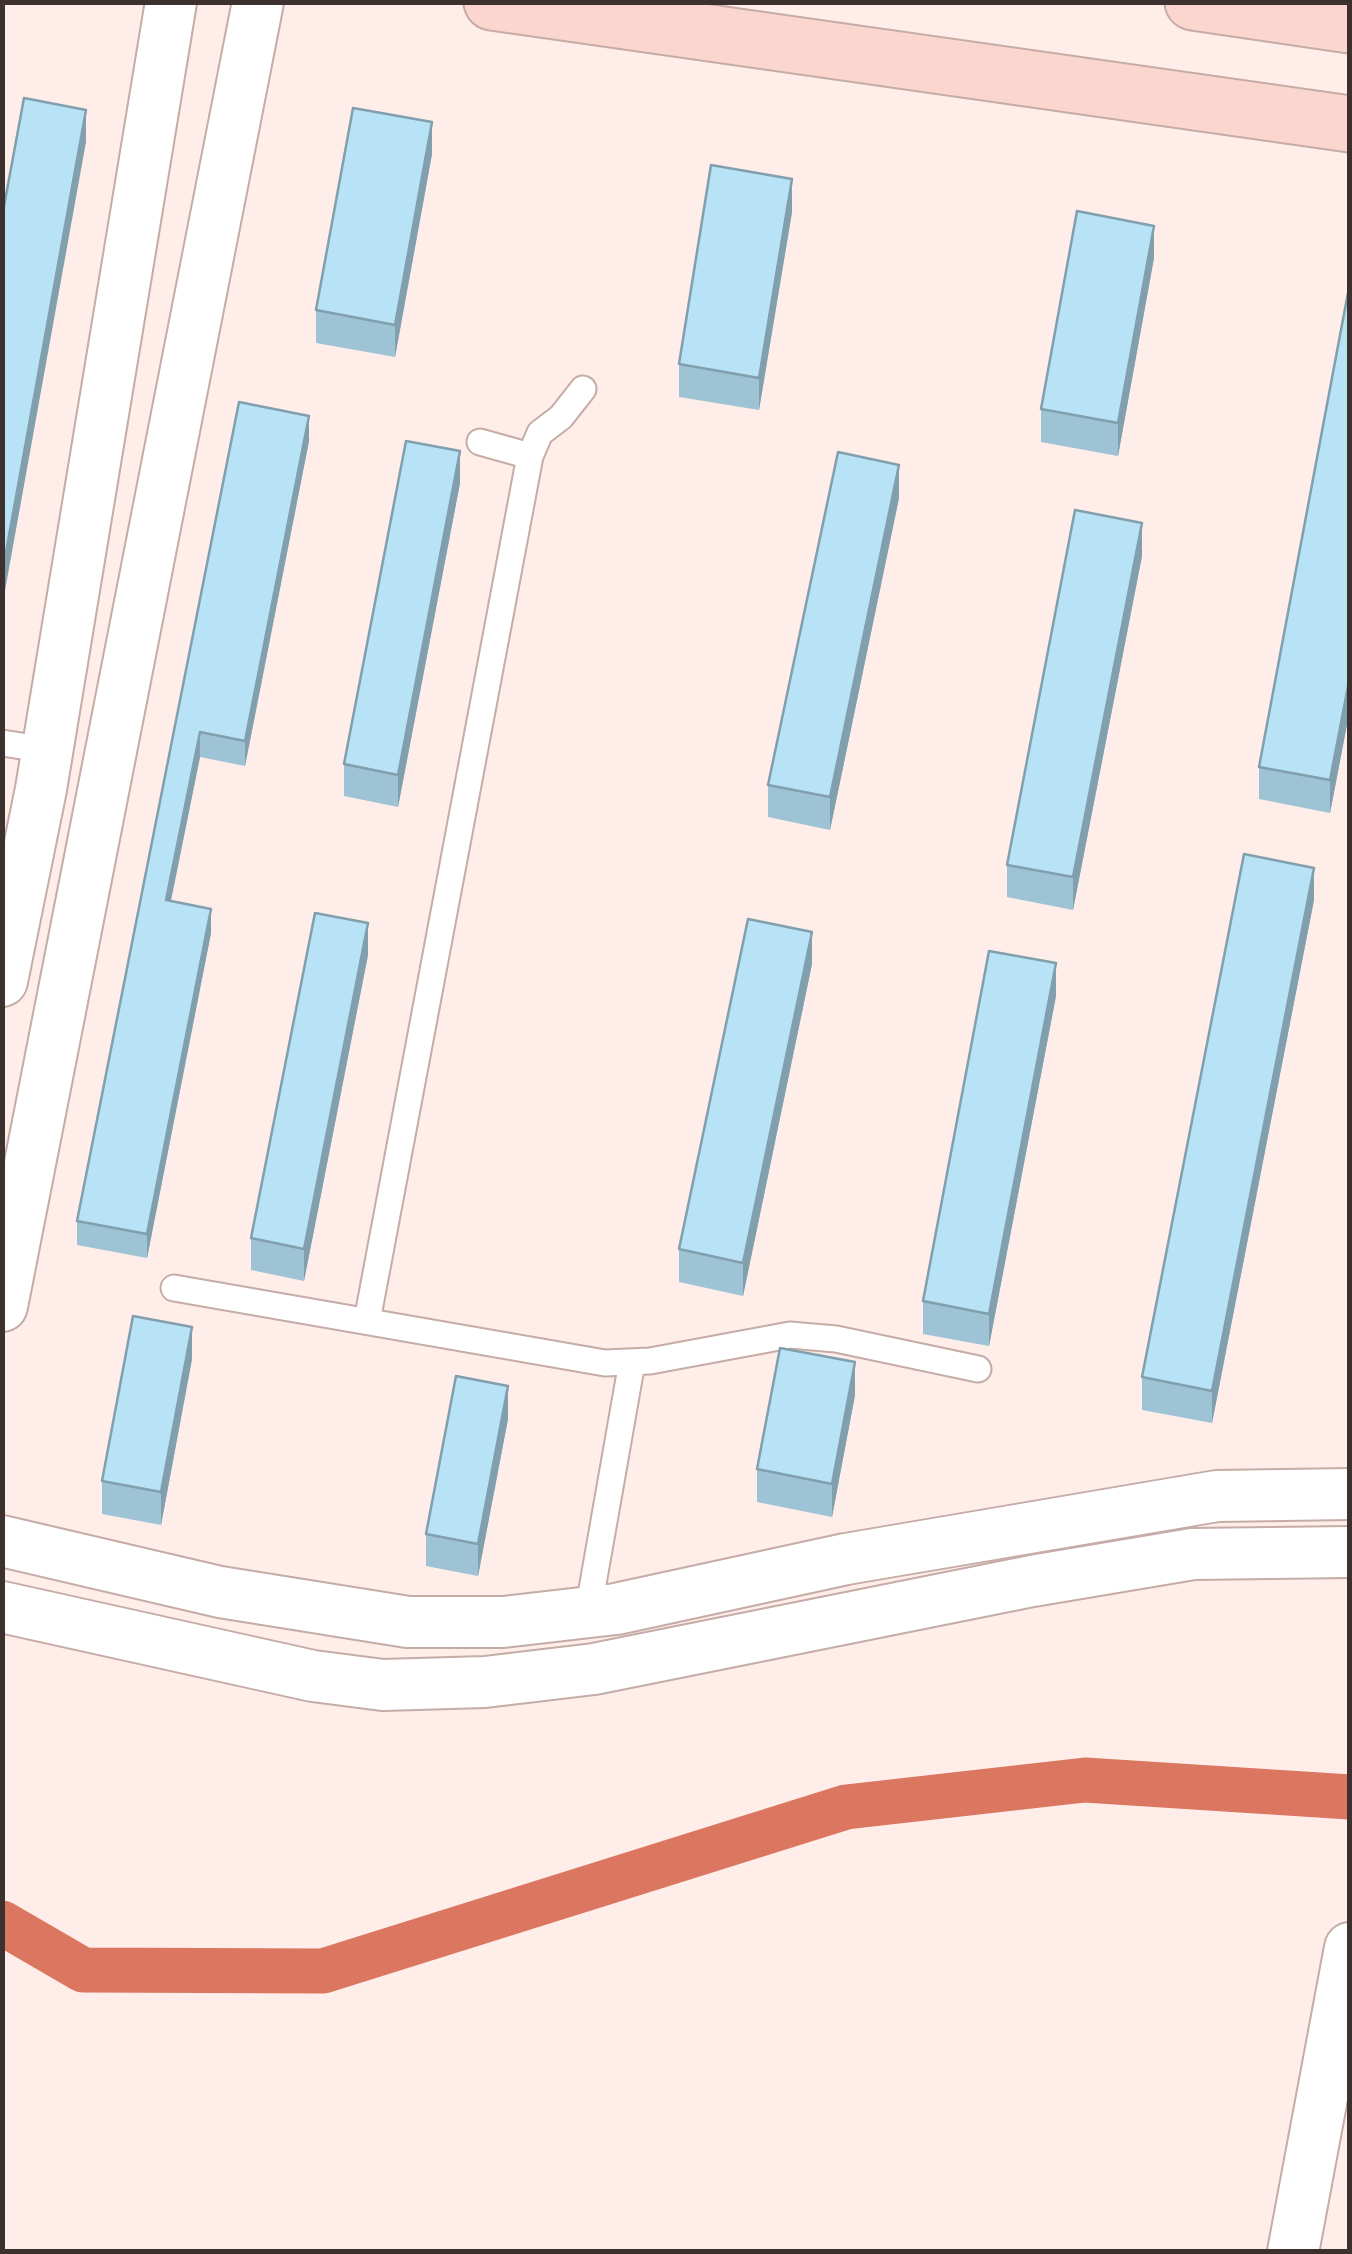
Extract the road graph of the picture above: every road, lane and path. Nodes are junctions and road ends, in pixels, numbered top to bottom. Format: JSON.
{"nodes":[{"id":1,"x":171,"y":2,"type":"edge"},
{"id":2,"x":258,"y":2,"type":"edge"},
{"id":3,"x":492,"y":2,"type":"edge"},
{"id":4,"x":1193,"y":2,"type":"edge"},
{"id":5,"x":1350,"y":25,"type":"edge"},
{"id":6,"x":1350,"y":124,"type":"edge"},
{"id":7,"x":582,"y":389,"type":"dead end"},
{"id":8,"x":480,"y":442,"type":"dead end"},
{"id":9,"x":530,"y":456,"type":"junction"},
{"id":10,"x":25,"y":746,"type":"edge"},
{"id":11,"x":2,"y":981,"type":"edge"},
{"id":12,"x":174,"y":1288,"type":"dead end"},
{"id":13,"x":2,"y":1306,"type":"edge"},
{"id":14,"x":367,"y":1321,"type":"junction"},
{"id":15,"x":632,"y":1362,"type":"junction"},
{"id":16,"x":978,"y":1369,"type":"dead end"},
{"id":17,"x":1350,"y":1494,"type":"edge"},
{"id":18,"x":2,"y":1541,"type":"edge"},
{"id":19,"x":1350,"y":1552,"type":"edge"},
{"id":20,"x":2,"y":1608,"type":"edge"},
{"id":21,"x":588,"y":1612,"type":"junction"},
{"id":22,"x":1350,"y":1948,"type":"edge"},
{"id":23,"x":1293,"y":2252,"type":"edge"}],
"edges":[{"from":1,"to":10,"type":"street"},
{"from":2,"to":13,"type":"street"},
{"from":3,"to":6,"type":"street"},
{"from":4,"to":5,"type":"street"},
{"from":7,"to":9,"type":"lane"},
{"from":8,"to":9,"type":"lane"},
{"from":9,"to":14,"type":"lane"},
{"from":10,"to":11,"type":"street"},
{"from":12,"to":14,"type":"lane"},
{"from":14,"to":15,"type":"lane"},
{"from":15,"to":16,"type":"lane"},
{"from":15,"to":21,"type":"lane"},
{"from":17,"to":21,"type":"street"},
{"from":18,"to":21,"type":"street"},
{"from":19,"to":20,"type":"street"},
{"from":22,"to":23,"type":"street"}]}
